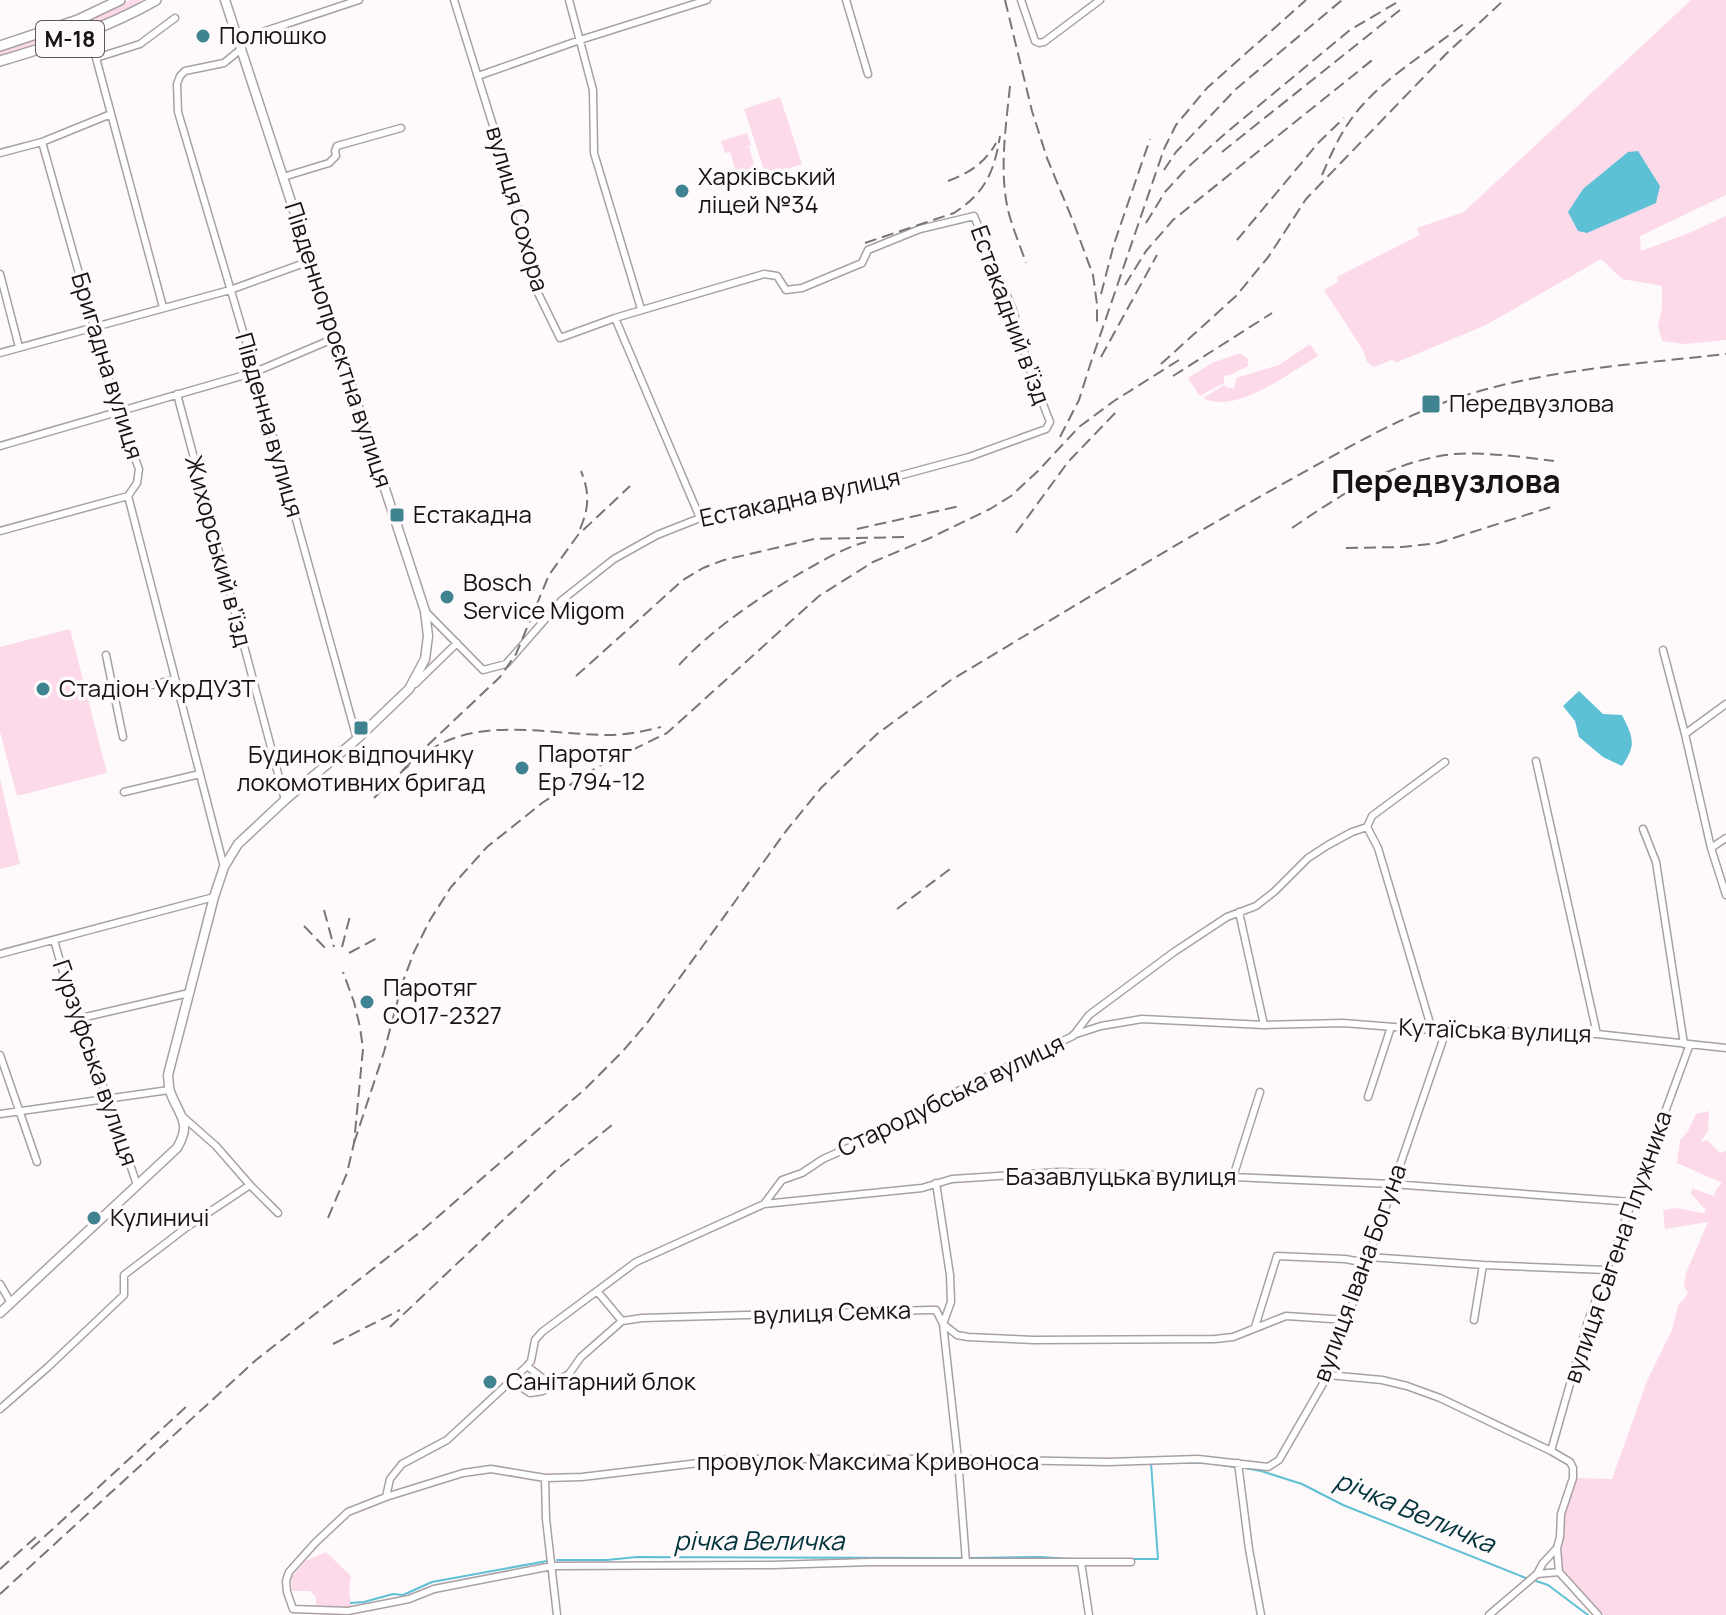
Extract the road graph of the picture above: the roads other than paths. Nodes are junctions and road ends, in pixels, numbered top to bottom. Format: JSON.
{"nodes":[{"id":1,"x":120,"y":0,"type":"edge"},
{"id":2,"x":156,"y":0,"type":"edge"},
{"id":3,"x":225,"y":0,"type":"edge"},
{"id":4,"x":359,"y":0,"type":"edge"},
{"id":5,"x":454,"y":0,"type":"edge"},
{"id":6,"x":569,"y":0,"type":"edge"},
{"id":7,"x":707,"y":0,"type":"edge"},
{"id":8,"x":846,"y":0,"type":"edge"},
{"id":9,"x":1021,"y":0,"type":"edge"},
{"id":10,"x":1100,"y":0,"type":"edge"},
{"id":11,"x":175,"y":18,"type":"dead end"},
{"id":12,"x":87,"y":33,"type":"junction"},
{"id":13,"x":580,"y":40,"type":"junction"},
{"id":14,"x":240,"y":44,"type":"junction"},
{"id":15,"x":0,"y":46,"type":"edge"},
{"id":16,"x":96,"y":58,"type":"junction"},
{"id":17,"x":0,"y":61,"type":"edge"},
{"id":18,"x":868,"y":74,"type":"dead end"},
{"id":19,"x":478,"y":76,"type":"junction"},
{"id":20,"x":111,"y":114,"type":"junction"},
{"id":21,"x":401,"y":128,"type":"dead end"},
{"id":22,"x":42,"y":142,"type":"junction"},
{"id":23,"x":0,"y":153,"type":"edge"},
{"id":24,"x":283,"y":177,"type":"junction"},
{"id":25,"x":310,"y":261,"type":"junction"},
{"id":26,"x":0,"y":274,"type":"edge"},
{"id":27,"x":230,"y":290,"type":"junction"},
{"id":28,"x":163,"y":307,"type":"junction"},
{"id":29,"x":641,"y":309,"type":"junction"},
{"id":30,"x":615,"y":318,"type":"junction"},
{"id":31,"x":94,"y":326,"type":"junction"},
{"id":32,"x":335,"y":338,"type":"junction"},
{"id":33,"x":19,"y":347,"type":"junction"},
{"id":34,"x":0,"y":353,"type":"edge"},
{"id":35,"x":255,"y":372,"type":"junction"},
{"id":36,"x":177,"y":394,"type":"junction"},
{"id":37,"x":118,"y":412,"type":"junction"},
{"id":38,"x":1050,"y":422,"type":"joint"},
{"id":39,"x":0,"y":446,"type":"edge"},
{"id":40,"x":128,"y":496,"type":"junction"},
{"id":41,"x":700,"y":518,"type":"junction"},
{"id":42,"x":0,"y":531,"type":"edge"},
{"id":43,"x":425,"y":611,"type":"junction"},
{"id":44,"x":457,"y":643,"type":"junction"},
{"id":45,"x":1663,"y":650,"type":"dead end"},
{"id":46,"x":106,"y":655,"type":"dead end"},
{"id":47,"x":175,"y":679,"type":"junction"},
{"id":48,"x":409,"y":689,"type":"junction"},
{"id":49,"x":114,"y":695,"type":"junction"},
{"id":50,"x":1726,"y":704,"type":"edge"},
{"id":51,"x":1685,"y":734,"type":"junction"},
{"id":52,"x":123,"y":737,"type":"dead end"},
{"id":53,"x":357,"y":739,"type":"junction"},
{"id":54,"x":1536,"y":761,"type":"dead end"},
{"id":55,"x":1445,"y":762,"type":"dead end"},
{"id":56,"x":200,"y":774,"type":"junction"},
{"id":57,"x":124,"y":792,"type":"dead end"},
{"id":58,"x":285,"y":800,"type":"junction"},
{"id":59,"x":1367,"y":827,"type":"junction"},
{"id":60,"x":1643,"y":829,"type":"dead end"},
{"id":61,"x":1726,"y":838,"type":"edge"},
{"id":62,"x":1711,"y":848,"type":"junction"},
{"id":63,"x":224,"y":867,"type":"junction"},
{"id":64,"x":1726,"y":895,"type":"edge"},
{"id":65,"x":214,"y":897,"type":"junction"},
{"id":66,"x":1239,"y":912,"type":"junction"},
{"id":67,"x":54,"y":940,"type":"junction"},
{"id":68,"x":0,"y":954,"type":"edge"},
{"id":69,"x":189,"y":993,"type":"junction"},
{"id":70,"x":77,"y":1019,"type":"junction"},
{"id":71,"x":1264,"y":1025,"type":"junction"},
{"id":72,"x":1391,"y":1027,"type":"junction"},
{"id":73,"x":1432,"y":1030,"type":"junction"},
{"id":74,"x":1446,"y":1031,"type":"junction"},
{"id":75,"x":1597,"y":1034,"type":"junction"},
{"id":76,"x":1073,"y":1036,"type":"junction"},
{"id":77,"x":1687,"y":1044,"type":"junction"},
{"id":78,"x":1726,"y":1048,"type":"edge"},
{"id":79,"x":0,"y":1055,"type":"edge"},
{"id":80,"x":169,"y":1090,"type":"junction"},
{"id":81,"x":1260,"y":1092,"type":"dead end"},
{"id":82,"x":1368,"y":1097,"type":"dead end"},
{"id":83,"x":108,"y":1099,"type":"junction"},
{"id":84,"x":20,"y":1111,"type":"junction"},
{"id":85,"x":0,"y":1114,"type":"edge"},
{"id":86,"x":182,"y":1116,"type":"junction"},
{"id":87,"x":37,"y":1162,"type":"dead end"},
{"id":88,"x":1233,"y":1177,"type":"junction"},
{"id":89,"x":936,"y":1183,"type":"junction"},
{"id":90,"x":1392,"y":1184,"type":"junction"},
{"id":91,"x":137,"y":1185,"type":"junction"},
{"id":92,"x":250,"y":1185,"type":"junction"},
{"id":93,"x":1632,"y":1202,"type":"junction"},
{"id":94,"x":764,"y":1204,"type":"junction"},
{"id":95,"x":278,"y":1213,"type":"dead end"},
{"id":96,"x":1368,"y":1260,"type":"junction"},
{"id":97,"x":1483,"y":1265,"type":"junction"},
{"id":98,"x":1606,"y":1270,"type":"junction"},
{"id":99,"x":0,"y":1284,"type":"edge"},
{"id":100,"x":597,"y":1291,"type":"junction"},
{"id":101,"x":11,"y":1303,"type":"junction"},
{"id":102,"x":0,"y":1313,"type":"edge"},
{"id":103,"x":1347,"y":1320,"type":"junction"},
{"id":104,"x":1474,"y":1320,"type":"dead end"},
{"id":105,"x":622,"y":1321,"type":"junction"},
{"id":106,"x":943,"y":1324,"type":"junction"},
{"id":107,"x":1255,"y":1327,"type":"junction"},
{"id":108,"x":527,"y":1366,"type":"junction"},
{"id":109,"x":1328,"y":1375,"type":"junction"},
{"id":110,"x":511,"y":1380,"type":"junction"},
{"id":111,"x":553,"y":1383,"type":"junction"},
{"id":112,"x":0,"y":1409,"type":"edge"},
{"id":113,"x":1551,"y":1451,"type":"junction"},
{"id":114,"x":958,"y":1459,"type":"junction"},
{"id":115,"x":1238,"y":1463,"type":"junction"},
{"id":116,"x":545,"y":1478,"type":"junction"},
{"id":117,"x":386,"y":1497,"type":"junction"},
{"id":118,"x":1557,"y":1548,"type":"junction"},
{"id":119,"x":966,"y":1562,"type":"junction"},
{"id":120,"x":1081,"y":1562,"type":"junction"},
{"id":121,"x":1131,"y":1562,"type":"dead end"},
{"id":122,"x":552,"y":1566,"type":"junction"},
{"id":123,"x":1559,"y":1572,"type":"junction"},
{"id":124,"x":1537,"y":1574,"type":"junction"},
{"id":125,"x":291,"y":1612,"type":"edge"},
{"id":126,"x":557,"y":1615,"type":"edge"},
{"id":127,"x":1089,"y":1615,"type":"edge"},
{"id":128,"x":1261,"y":1615,"type":"edge"},
{"id":129,"x":1489,"y":1615,"type":"edge"},
{"id":130,"x":1598,"y":1615,"type":"edge"}],
"edges":[{"from":1,"to":15,"type":"main road","number":"М-18"},
{"from":2,"to":12,"type":"main road","number":"М-18"},
{"from":3,"to":14,"type":"main road","name":"Південнопроєктна вулиця"},
{"from":4,"to":14,"type":"street"},
{"from":5,"to":19,"type":"street","name":"вулиця Сохора"},
{"from":6,"to":13,"type":"street"},
{"from":7,"to":13,"type":"street"},
{"from":8,"to":18,"type":"street"},
{"from":9,"to":10,"type":"street"},
{"from":11,"to":16,"type":"street"},
{"from":12,"to":16,"type":"street"},
{"from":12,"to":17,"type":"main road","number":"М-18"},
{"from":13,"to":19,"type":"street"},
{"from":13,"to":29,"type":"street"},
{"from":14,"to":24,"type":"main road","name":"Південнопроєктна вулиця"},
{"from":14,"to":27,"type":"street","name":"Південна вулиця"},
{"from":16,"to":20,"type":"street"},
{"from":19,"to":30,"type":"street","name":"вулиця Сохора"},
{"from":20,"to":22,"type":"street"},
{"from":20,"to":28,"type":"street"},
{"from":21,"to":24,"type":"street"},
{"from":22,"to":23,"type":"street"},
{"from":22,"to":31,"type":"street","name":"Бригадна вулиця"},
{"from":24,"to":25,"type":"main road","name":"Південнопроєктна вулиця"},
{"from":25,"to":27,"type":"street"},
{"from":25,"to":32,"type":"main road","name":"Південнопроєктна вулиця"},
{"from":26,"to":33,"type":"street"},
{"from":27,"to":28,"type":"street"},
{"from":27,"to":35,"type":"street","name":"Південна вулиця"},
{"from":28,"to":31,"type":"street"},
{"from":29,"to":30,"type":"street","name":"Естакадний в’їзд"},
{"from":29,"to":38,"type":"street","name":"Естакадний в’їзд"},
{"from":30,"to":41,"type":"street"},
{"from":31,"to":33,"type":"street"},
{"from":31,"to":37,"type":"street","name":"Бригадна вулиця"},
{"from":32,"to":35,"type":"street"},
{"from":32,"to":43,"type":"main road","name":"Південнопроєктна вулиця"},
{"from":33,"to":34,"type":"street"},
{"from":35,"to":36,"type":"street"},
{"from":35,"to":53,"type":"street","name":"Південна вулиця"},
{"from":36,"to":37,"type":"street"},
{"from":36,"to":58,"type":"street","name":"Жихорський в’їзд"},
{"from":37,"to":39,"type":"street"},
{"from":37,"to":40,"type":"street","name":"Бригадна вулиця"},
{"from":38,"to":41,"type":"street","name":"Естакадна вулиця"},
{"from":40,"to":42,"type":"street"},
{"from":40,"to":47,"type":"street","name":"Бригадна вулиця"},
{"from":41,"to":44,"type":"street","name":"Естакадна вулиця"},
{"from":43,"to":44,"type":"street","name":"Естакадна вулиця"},
{"from":43,"to":48,"type":"main road","name":"Південнопроєктна вулиця"},
{"from":44,"to":48,"type":"street"},
{"from":45,"to":51,"type":"street"},
{"from":46,"to":49,"type":"street"},
{"from":47,"to":49,"type":"street"},
{"from":47,"to":56,"type":"street","name":"Бригадна вулиця"},
{"from":48,"to":53,"type":"main road"},
{"from":49,"to":52,"type":"street"},
{"from":50,"to":51,"type":"street"},
{"from":51,"to":62,"type":"street"},
{"from":53,"to":58,"type":"main road"},
{"from":54,"to":75,"type":"street"},
{"from":55,"to":59,"type":"street","name":"Стародубська вулиця"},
{"from":56,"to":57,"type":"street"},
{"from":56,"to":63,"type":"street","name":"Бригадна вулиця"},
{"from":58,"to":63,"type":"main road"},
{"from":59,"to":66,"type":"street","name":"Стародубська вулиця"},
{"from":59,"to":73,"type":"street"},
{"from":60,"to":77,"type":"street"},
{"from":61,"to":62,"type":"street"},
{"from":62,"to":64,"type":"street"},
{"from":63,"to":65,"type":"main road"},
{"from":65,"to":67,"type":"street"},
{"from":65,"to":69,"type":"main road"},
{"from":66,"to":71,"type":"street"},
{"from":66,"to":76,"type":"street","name":"Стародубська вулиця"},
{"from":67,"to":68,"type":"street"},
{"from":67,"to":70,"type":"street","name":"Гурзуфська вулиця"},
{"from":69,"to":70,"type":"street"},
{"from":69,"to":80,"type":"main road"},
{"from":70,"to":83,"type":"street","name":"Гурзуфська вулиця"},
{"from":71,"to":72,"type":"street","name":"Кутаїська вулиця"},
{"from":71,"to":76,"type":"street","name":"Кутаїська вулиця"},
{"from":72,"to":73,"type":"street","name":"Кутаїська вулиця"},
{"from":72,"to":82,"type":"street"},
{"from":73,"to":74,"type":"street","name":"Кутаїська вулиця"},
{"from":74,"to":75,"type":"street","name":"Кутаїська вулиця"},
{"from":74,"to":90,"type":"street","name":"вулиця Івана Богуна"},
{"from":75,"to":77,"type":"street","name":"Кутаїська вулиця"},
{"from":76,"to":94,"type":"street","name":"Стародубська вулиця"},
{"from":77,"to":78,"type":"street","name":"Кутаїська вулиця"},
{"from":77,"to":93,"type":"street","name":"вулиця Євгена Плужника"},
{"from":79,"to":84,"type":"street"},
{"from":80,"to":83,"type":"street"},
{"from":80,"to":86,"type":"main road"},
{"from":81,"to":88,"type":"street"},
{"from":83,"to":84,"type":"street"},
{"from":83,"to":91,"type":"street","name":"Гурзуфська вулиця"},
{"from":84,"to":85,"type":"street"},
{"from":84,"to":87,"type":"street"},
{"from":86,"to":91,"type":"main road"},
{"from":86,"to":92,"type":"street"},
{"from":88,"to":89,"type":"street","name":"Базавлуцька вулиця"},
{"from":88,"to":90,"type":"street","name":"Базавлуцька вулиця"},
{"from":89,"to":94,"type":"street","name":"Базавлуцька вулиця"},
{"from":89,"to":106,"type":"street"},
{"from":90,"to":93,"type":"street","name":"Базавлуцька вулиця"},
{"from":90,"to":96,"type":"street","name":"вулиця Івана Богуна"},
{"from":91,"to":101,"type":"main road"},
{"from":92,"to":95,"type":"street"},
{"from":92,"to":112,"type":"street"},
{"from":93,"to":98,"type":"street","name":"вулиця Євгена Плужника"},
{"from":94,"to":100,"type":"street","name":"Базавлуцька вулиця"},
{"from":96,"to":97,"type":"street"},
{"from":96,"to":103,"type":"street","name":"вулиця Івана Богуна"},
{"from":96,"to":107,"type":"street"},
{"from":97,"to":98,"type":"street"},
{"from":97,"to":104,"type":"street"},
{"from":98,"to":113,"type":"street","name":"вулиця Євгена Плужника"},
{"from":99,"to":101,"type":"street"},
{"from":100,"to":105,"type":"street"},
{"from":100,"to":108,"type":"street","name":"Базавлуцька вулиця"},
{"from":101,"to":102,"type":"main road"},
{"from":103,"to":107,"type":"street","name":"вулиця Семка"},
{"from":103,"to":109,"type":"street","name":"вулиця Івана Богуна"},
{"from":105,"to":106,"type":"street","name":"вулиця Семка"},
{"from":105,"to":111,"type":"street"},
{"from":106,"to":107,"type":"street","name":"вулиця Семка"},
{"from":106,"to":114,"type":"street"},
{"from":108,"to":110,"type":"street"},
{"from":108,"to":111,"type":"street"},
{"from":109,"to":113,"type":"street"},
{"from":109,"to":115,"type":"street","name":"вулиця Івана Богуна"},
{"from":110,"to":111,"type":"street"},
{"from":110,"to":117,"type":"street"},
{"from":113,"to":118,"type":"street"},
{"from":114,"to":115,"type":"street","name":"провулок Максима Кривоноса"},
{"from":114,"to":116,"type":"street","name":"провулок Максима Кривоноса"},
{"from":114,"to":119,"type":"street"},
{"from":115,"to":128,"type":"street"},
{"from":116,"to":117,"type":"street","name":"провулок Максима Кривоноса"},
{"from":116,"to":122,"type":"street"},
{"from":117,"to":125,"type":"street","name":"провулок Максима Кривоноса"},
{"from":118,"to":123,"type":"street"},
{"from":118,"to":124,"type":"street"},
{"from":119,"to":120,"type":"street"},
{"from":119,"to":122,"type":"street"},
{"from":120,"to":121,"type":"street"},
{"from":120,"to":127,"type":"street"},
{"from":122,"to":125,"type":"street"},
{"from":122,"to":126,"type":"street"},
{"from":123,"to":124,"type":"street"},
{"from":123,"to":130,"type":"street"},
{"from":124,"to":129,"type":"street"}]}
